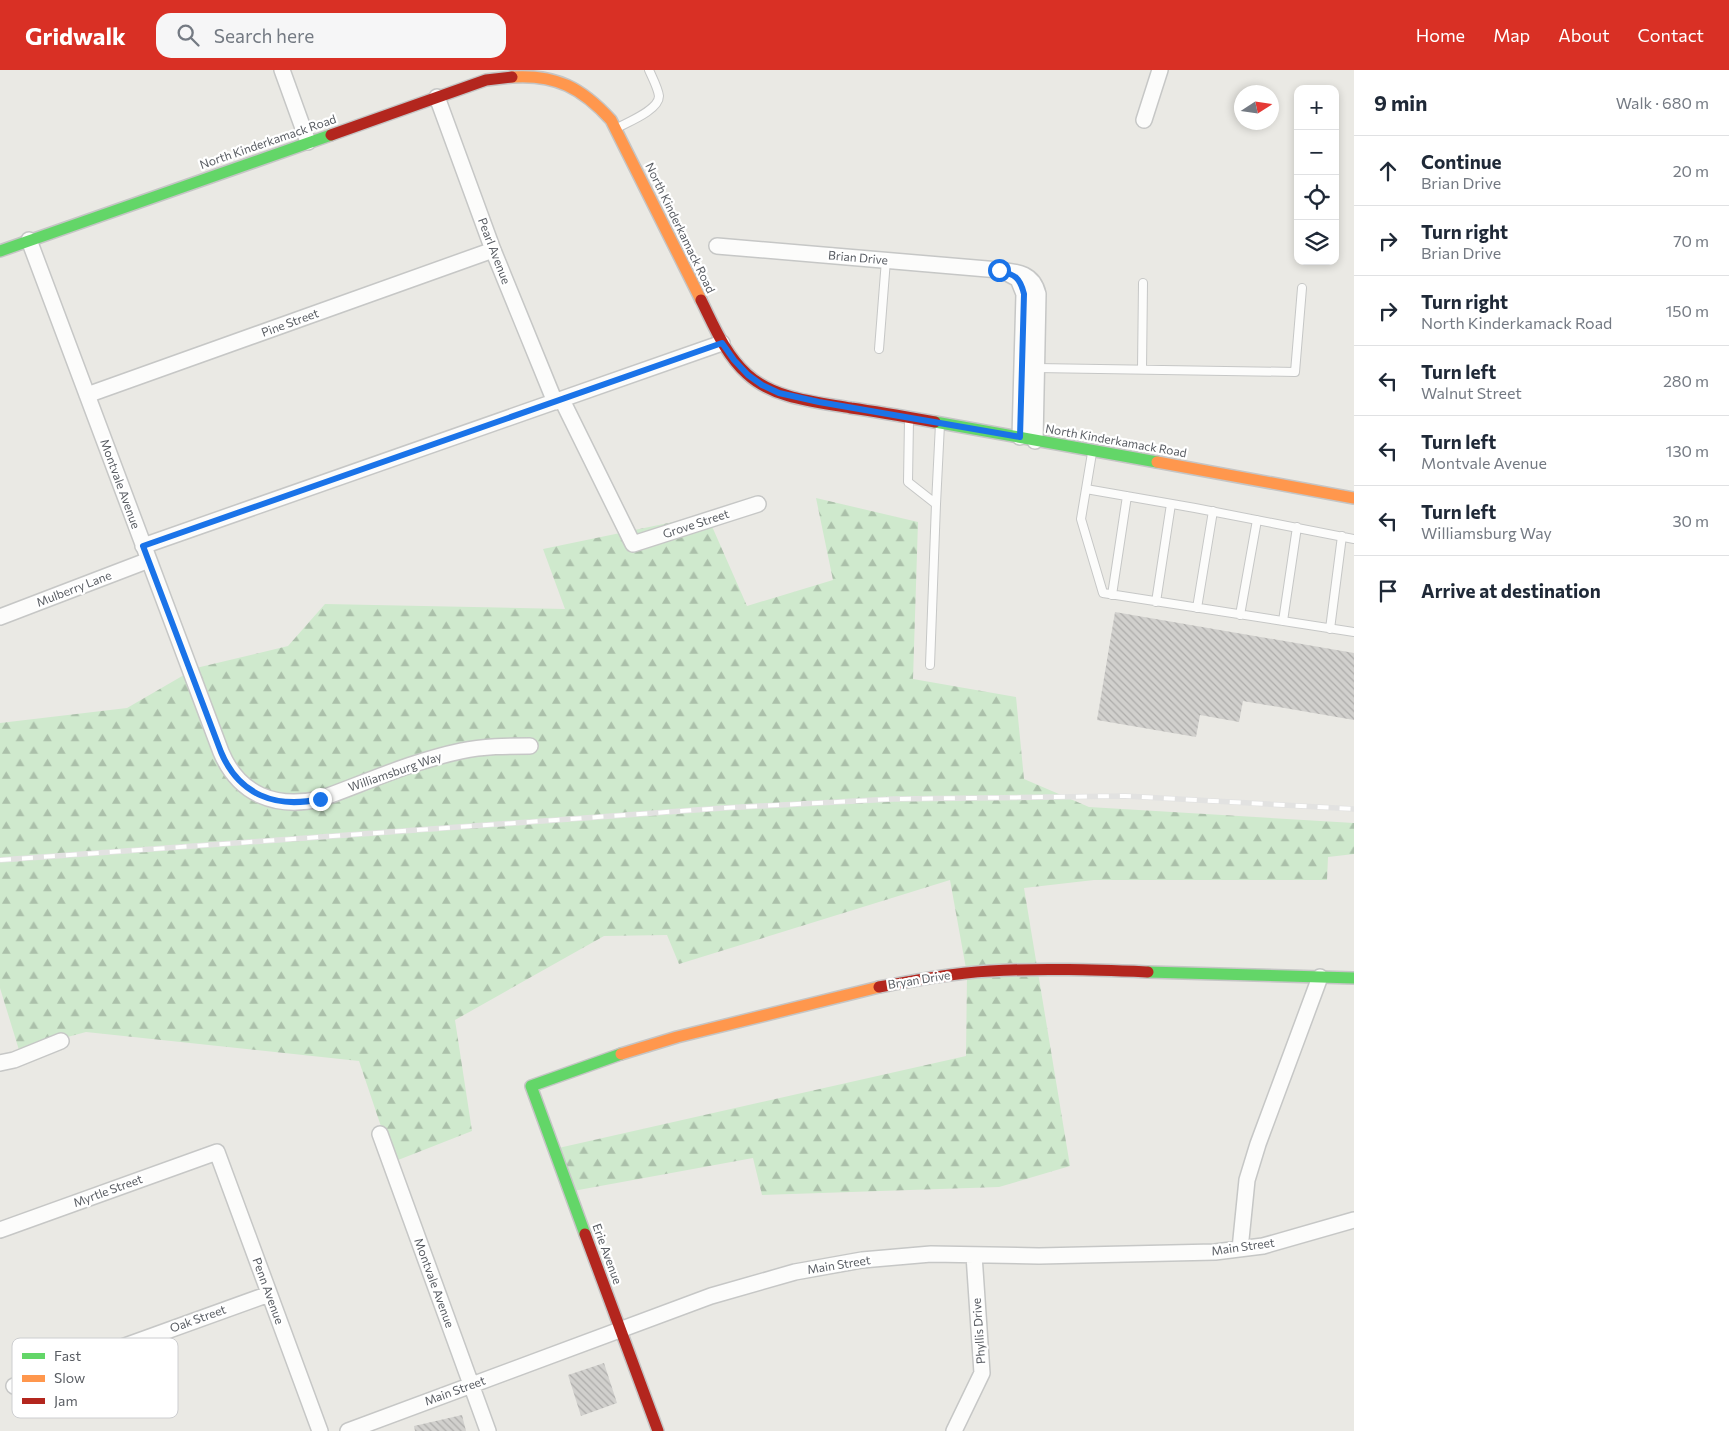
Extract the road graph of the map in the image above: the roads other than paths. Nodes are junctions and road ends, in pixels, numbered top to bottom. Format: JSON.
{"nodes":[{"id":1,"x":282,"y":70,"type":"edge"},
{"id":2,"x":507,"y":70,"type":"edge"},
{"id":3,"x":649,"y":70,"type":"edge"},
{"id":4,"x":1160,"y":70,"type":"edge"},
{"id":5,"x":486,"y":80,"type":"junction"},
{"id":6,"x":437,"y":97,"type":"junction"},
{"id":7,"x":1144,"y":120,"type":"dead end"},
{"id":8,"x":616,"y":129,"type":"junction"},
{"id":9,"x":308,"y":142,"type":"junction"},
{"id":10,"x":29,"y":240,"type":"junction"},
{"id":11,"x":717,"y":246,"type":"dead end"},
{"id":12,"x":0,"y":250,"type":"edge"},
{"id":13,"x":493,"y":250,"type":"junction"},
{"id":14,"x":886,"y":260,"type":"junction"},
{"id":15,"x":999,"y":270,"type":"junction"},
{"id":16,"x":1142,"y":283,"type":"dead end"},
{"id":17,"x":1302,"y":288,"type":"dead end"},
{"id":18,"x":722,"y":343,"type":"junction"},
{"id":19,"x":879,"y":349,"type":"dead end"},
{"id":20,"x":1037,"y":368,"type":"junction"},
{"id":21,"x":1142,"y":369,"type":"junction"},
{"id":22,"x":87,"y":395,"type":"junction"},
{"id":23,"x":559,"y":401,"type":"junction"},
{"id":24,"x":909,"y":418,"type":"junction"},
{"id":25,"x":940,"y":422,"type":"junction"},
{"id":26,"x":1020,"y":437,"type":"junction"},
{"id":27,"x":1036,"y":441,"type":"junction"},
{"id":28,"x":1093,"y":451,"type":"junction"},
{"id":29,"x":1086,"y":489,"type":"junction"},
{"id":30,"x":1128,"y":496,"type":"junction"},
{"id":31,"x":1354,"y":498,"type":"edge"},
{"id":32,"x":758,"y":504,"type":"dead end"},
{"id":33,"x":936,"y":504,"type":"junction"},
{"id":34,"x":1171,"y":504,"type":"junction"},
{"id":35,"x":1213,"y":511,"type":"junction"},
{"id":36,"x":1257,"y":520,"type":"junction"},
{"id":37,"x":1297,"y":528,"type":"junction"},
{"id":38,"x":1342,"y":536,"type":"junction"},
{"id":39,"x":1354,"y":538,"type":"edge"},
{"id":40,"x":633,"y":544,"type":"joint"},
{"id":41,"x":146,"y":553,"type":"junction"},
{"id":42,"x":1112,"y":594,"type":"junction"},
{"id":43,"x":1156,"y":602,"type":"junction"},
{"id":44,"x":1197,"y":608,"type":"junction"},
{"id":45,"x":1240,"y":615,"type":"junction"},
{"id":46,"x":0,"y":617,"type":"edge"},
{"id":47,"x":1283,"y":622,"type":"junction"},
{"id":48,"x":1330,"y":629,"type":"junction"},
{"id":49,"x":1354,"y":632,"type":"edge"},
{"id":50,"x":930,"y":666,"type":"dead end"},
{"id":51,"x":530,"y":746,"type":"dead end"},
{"id":52,"x":263,"y":796,"type":"joint"},
{"id":53,"x":1320,"y":978,"type":"junction"},
{"id":54,"x":1354,"y":978,"type":"edge"},
{"id":55,"x":61,"y":1041,"type":"dead end"},
{"id":56,"x":0,"y":1063,"type":"edge"},
{"id":57,"x":532,"y":1086,"type":"joint"},
{"id":58,"x":380,"y":1134,"type":"dead end"},
{"id":59,"x":217,"y":1152,"type":"joint"},
{"id":60,"x":1354,"y":1220,"type":"edge"},
{"id":61,"x":0,"y":1230,"type":"edge"},
{"id":62,"x":1240,"y":1249,"type":"junction"},
{"id":63,"x":974,"y":1255,"type":"junction"},
{"id":64,"x":269,"y":1294,"type":"junction"},
{"id":65,"x":620,"y":1330,"type":"junction"},
{"id":66,"x":147,"y":1338,"type":"edge"},
{"id":67,"x":471,"y":1385,"type":"junction"},
{"id":68,"x":320,"y":1431,"type":"edge"},
{"id":69,"x":348,"y":1431,"type":"edge"},
{"id":70,"x":488,"y":1431,"type":"edge"},
{"id":71,"x":658,"y":1431,"type":"edge"},
{"id":72,"x":954,"y":1431,"type":"edge"}],
"edges":[{"from":1,"to":9,"type":"street"},
{"from":2,"to":5,"type":"street"},
{"from":3,"to":8,"type":"lane"},
{"from":4,"to":7,"type":"street"},
{"from":5,"to":6,"type":"main road","name":"North Kinderkamack Road"},
{"from":5,"to":8,"type":"main road","name":"North Kinderkamack Road"},
{"from":6,"to":9,"type":"main road","name":"North Kinderkamack Road"},
{"from":6,"to":13,"type":"street","name":"Pearl Avenue"},
{"from":8,"to":18,"type":"main road","name":"North Kinderkamack Road"},
{"from":9,"to":10,"type":"main road","name":"North Kinderkamack Road"},
{"from":10,"to":12,"type":"main road","name":"North Kinderkamack Road"},
{"from":10,"to":22,"type":"street","name":"Montvale Avenue"},
{"from":11,"to":14,"type":"street","name":"Brian Drive"},
{"from":13,"to":22,"type":"street","name":"Pine Street"},
{"from":13,"to":23,"type":"street","name":"Pearl Avenue"},
{"from":14,"to":15,"type":"street","name":"Brian Drive"},
{"from":14,"to":19,"type":"lane"},
{"from":15,"to":20,"type":"street","name":"Brian Drive"},
{"from":15,"to":26,"type":"street","name":"Brian Drive"},
{"from":16,"to":21,"type":"lane"},
{"from":17,"to":21,"type":"lane"},
{"from":18,"to":23,"type":"street","name":"Mulberry Lane"},
{"from":18,"to":24,"type":"main road","name":"North Kinderkamack Road"},
{"from":20,"to":21,"type":"lane"},
{"from":20,"to":27,"type":"street","name":"Brian Drive"},
{"from":22,"to":41,"type":"street","name":"Montvale Avenue"},
{"from":23,"to":40,"type":"street","name":"Pearl Avenue"},
{"from":23,"to":41,"type":"street","name":"Mulberry Lane"},
{"from":24,"to":25,"type":"main road","name":"North Kinderkamack Road"},
{"from":24,"to":33,"type":"lane"},
{"from":25,"to":26,"type":"main road","name":"North Kinderkamack Road"},
{"from":25,"to":33,"type":"lane"},
{"from":26,"to":27,"type":"main road","name":"North Kinderkamack Road"},
{"from":27,"to":28,"type":"main road","name":"North Kinderkamack Road"},
{"from":28,"to":29,"type":"lane"},
{"from":28,"to":31,"type":"main road","name":"North Kinderkamack Road"},
{"from":29,"to":30,"type":"lane"},
{"from":29,"to":42,"type":"lane"},
{"from":30,"to":34,"type":"lane"},
{"from":30,"to":42,"type":"lane"},
{"from":32,"to":40,"type":"street","name":"Grove Street"},
{"from":33,"to":50,"type":"lane"},
{"from":34,"to":35,"type":"lane"},
{"from":34,"to":43,"type":"lane"},
{"from":35,"to":36,"type":"lane"},
{"from":35,"to":44,"type":"lane"},
{"from":36,"to":37,"type":"lane"},
{"from":36,"to":45,"type":"lane"},
{"from":37,"to":38,"type":"lane"},
{"from":37,"to":47,"type":"lane"},
{"from":38,"to":39,"type":"lane"},
{"from":38,"to":48,"type":"lane"},
{"from":41,"to":46,"type":"street","name":"Mulberry Lane"},
{"from":41,"to":52,"type":"street","name":"Montvale Avenue"},
{"from":42,"to":43,"type":"lane"},
{"from":43,"to":44,"type":"lane"},
{"from":44,"to":45,"type":"lane"},
{"from":45,"to":47,"type":"lane"},
{"from":47,"to":48,"type":"lane"},
{"from":48,"to":49,"type":"lane"},
{"from":51,"to":52,"type":"street","name":"Williamsburg Way"},
{"from":53,"to":54,"type":"main road","name":"Bryan Drive"},
{"from":53,"to":57,"type":"main road","name":"Bryan Drive"},
{"from":53,"to":62,"type":"street"},
{"from":55,"to":56,"type":"street"},
{"from":57,"to":65,"type":"main road","name":"Erie Avenue"},
{"from":58,"to":67,"type":"street","name":"Montvale Avenue"},
{"from":59,"to":61,"type":"street","name":"Myrtle Street"},
{"from":59,"to":64,"type":"street","name":"Penn Avenue"},
{"from":60,"to":62,"type":"street","name":"Main Street"},
{"from":62,"to":63,"type":"street","name":"Main Street"},
{"from":63,"to":65,"type":"street","name":"Main Street"},
{"from":63,"to":72,"type":"street","name":"Phyllis Drive"},
{"from":64,"to":66,"type":"street","name":"Oak Street"},
{"from":64,"to":68,"type":"street","name":"Penn Avenue"},
{"from":65,"to":67,"type":"street","name":"Main Street"},
{"from":65,"to":71,"type":"main road","name":"Erie Avenue"},
{"from":67,"to":69,"type":"street","name":"Main Street"},
{"from":67,"to":70,"type":"street","name":"Montvale Avenue"}]}
